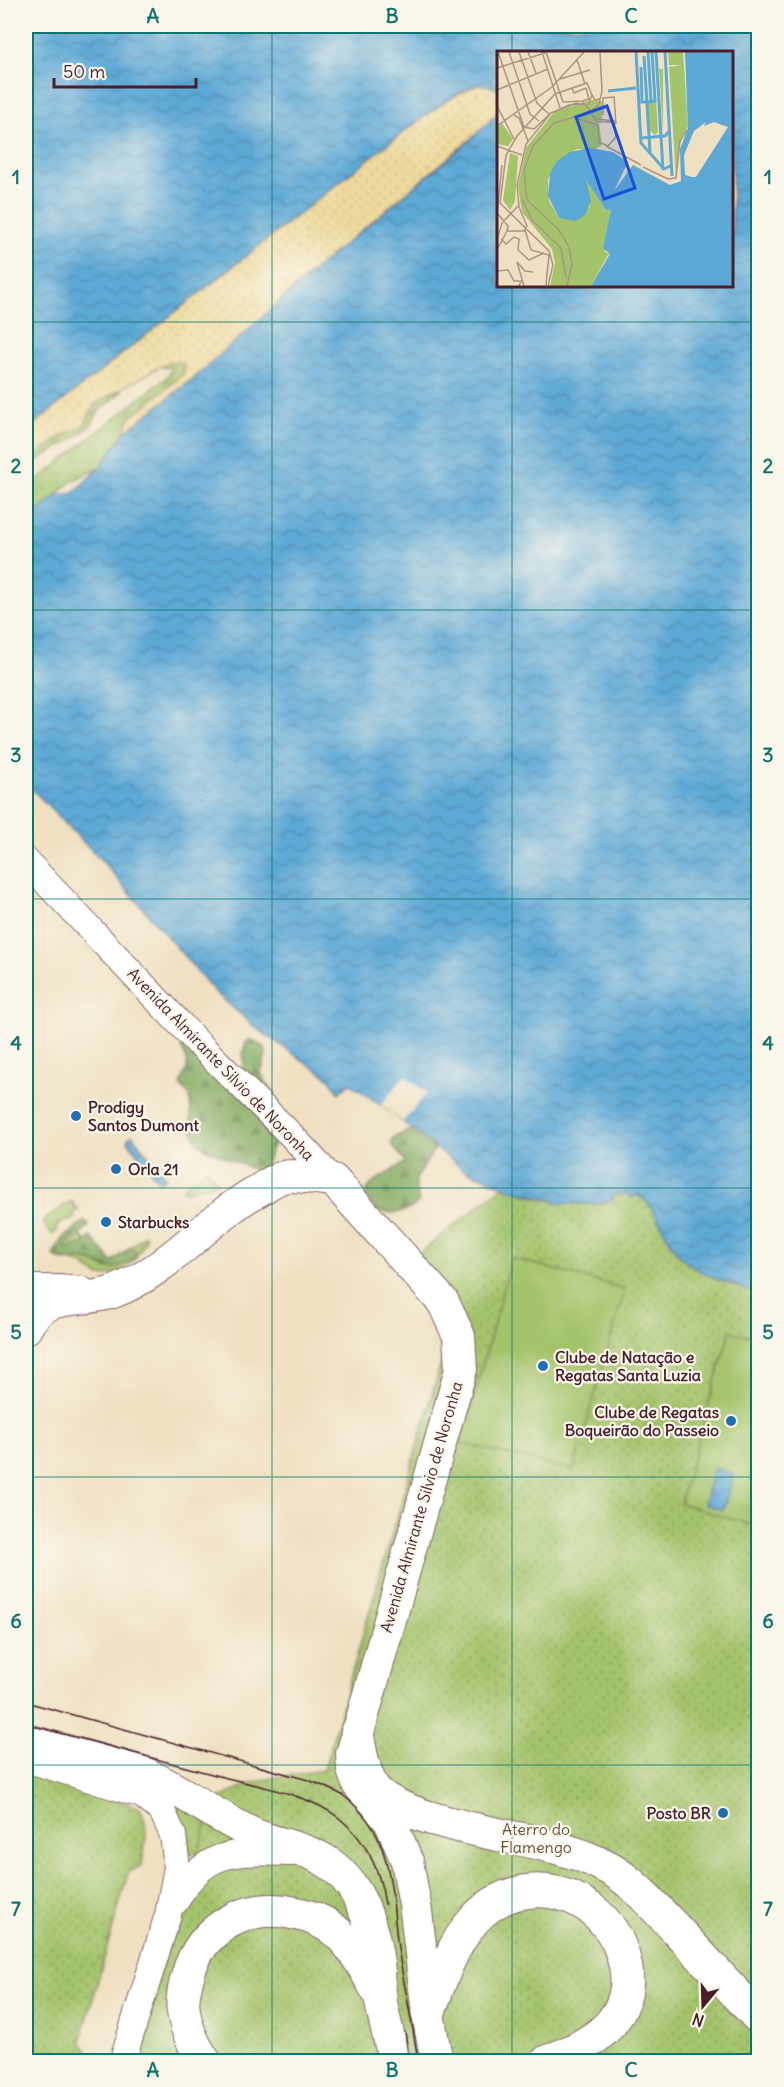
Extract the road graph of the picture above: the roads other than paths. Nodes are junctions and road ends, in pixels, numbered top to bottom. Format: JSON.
{"nodes":[{"id":1,"x":26,"y":861,"type":"edge"},
{"id":2,"x":291,"y":1135,"type":"junction"},
{"id":3,"x":283,"y":1177,"type":"junction"},
{"id":4,"x":333,"y":1180,"type":"junction"},
{"id":5,"x":26,"y":1288,"type":"edge"},
{"id":6,"x":109,"y":1293,"type":"junction"},
{"id":7,"x":26,"y":1328,"type":"edge"},
{"id":8,"x":357,"y":1733,"type":"junction"},
{"id":9,"x":26,"y":1740,"type":"edge"},
{"id":10,"x":26,"y":1759,"type":"edge"},
{"id":11,"x":311,"y":1853,"type":"junction"},
{"id":12,"x":168,"y":1915,"type":"junction"},
{"id":13,"x":380,"y":1995,"type":"junction"},
{"id":14,"x":428,"y":2014,"type":"junction"},
{"id":15,"x":759,"y":2017,"type":"edge"},
{"id":16,"x":122,"y":2061,"type":"edge"},
{"id":17,"x":205,"y":2061,"type":"edge"},
{"id":18,"x":394,"y":2061,"type":"edge"},
{"id":19,"x":437,"y":2061,"type":"edge"},
{"id":20,"x":547,"y":2061,"type":"edge"}],
"edges":[{"from":1,"to":2,"type":"street","name":"Avenida Almirante Silvio de Noronha"},
{"from":2,"to":3,"type":"street"},
{"from":2,"to":4,"type":"street","name":"Avenida Almirante Silvio de Noronha"},
{"from":3,"to":4,"type":"main road"},
{"from":3,"to":6,"type":"main road"},
{"from":4,"to":8,"type":"main road","name":"Avenida Almirante Silvio de Noronha"},
{"from":5,"to":6,"type":"street"},
{"from":6,"to":7,"type":"main road"},
{"from":8,"to":14,"type":"main road","name":"Avenida Almirante Silvio de Noronha"},
{"from":8,"to":15,"type":"highway"},
{"from":9,"to":11,"type":"main road"},
{"from":10,"to":12,"type":"street"},
{"from":11,"to":12,"type":"street"},
{"from":11,"to":13,"type":"main road"},
{"from":12,"to":16,"type":"street"},
{"from":13,"to":17,"type":"highway"},
{"from":13,"to":18,"type":"main road"},
{"from":14,"to":19,"type":"main road","name":"Avenida Almirante Silvio de Noronha"},
{"from":14,"to":20,"type":"highway"}]}
